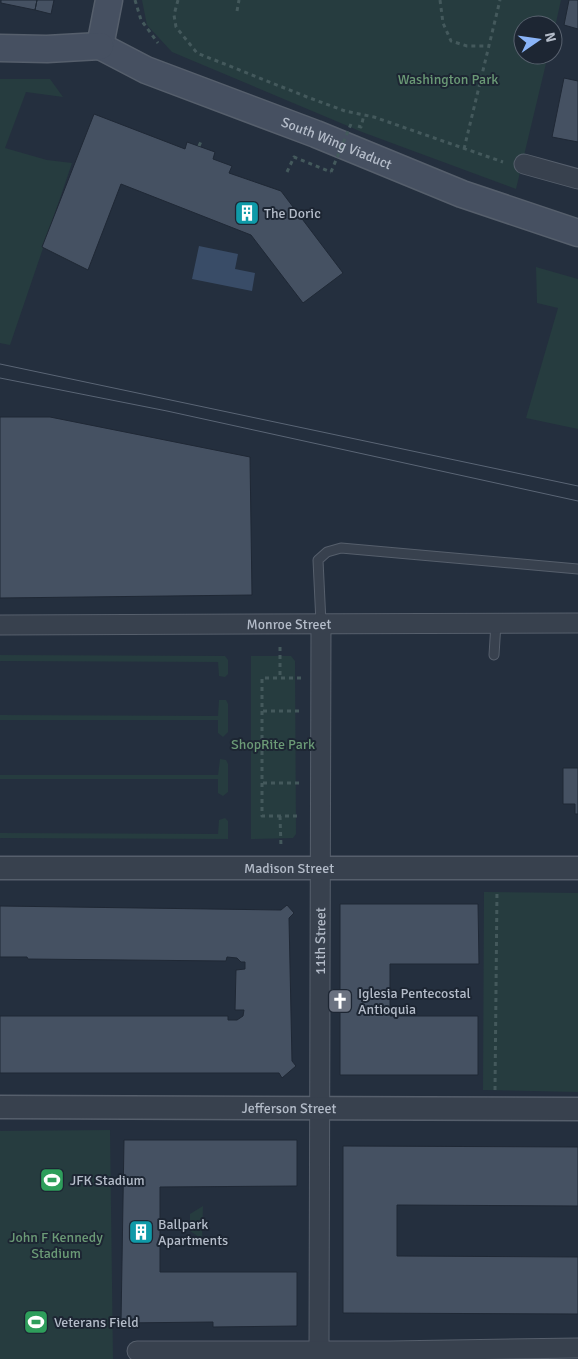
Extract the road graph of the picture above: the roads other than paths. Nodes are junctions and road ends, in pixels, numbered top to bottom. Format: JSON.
{"nodes":[{"id":1,"x":109,"y":0,"type":"edge"},
{"id":2,"x":100,"y":46,"type":"junction"},
{"id":3,"x":0,"y":48,"type":"edge"},
{"id":4,"x":524,"y":164,"type":"dead end"},
{"id":5,"x":578,"y":179,"type":"edge"},
{"id":6,"x":578,"y":233,"type":"edge"},
{"id":7,"x":578,"y":569,"type":"edge"},
{"id":8,"x":321,"y":623,"type":"junction"},
{"id":9,"x":496,"y":623,"type":"junction"},
{"id":10,"x":578,"y":624,"type":"edge"},
{"id":11,"x":0,"y":625,"type":"edge"},
{"id":12,"x":494,"y":655,"type":"dead end"},
{"id":13,"x":321,"y":867,"type":"junction"},
{"id":14,"x":0,"y":868,"type":"edge"},
{"id":15,"x":578,"y":868,"type":"edge"},
{"id":16,"x":0,"y":1108,"type":"edge"},
{"id":17,"x":320,"y":1108,"type":"junction"},
{"id":18,"x":578,"y":1109,"type":"edge"},
{"id":19,"x":578,"y":1348,"type":"edge"},
{"id":20,"x":137,"y":1350,"type":"dead end"},
{"id":21,"x":319,"y":1350,"type":"junction"},
{"id":22,"x":224,"y":1355,"type":"edge"},
{"id":23,"x":265,"y":1355,"type":"edge"},
{"id":24,"x":390,"y":1355,"type":"edge"}],
"edges":[{"from":1,"to":2,"type":"main road"},
{"from":2,"to":3,"type":"main road"},
{"from":2,"to":6,"type":"main road","name":"South Wing Viaduct"},
{"from":4,"to":5,"type":"street"},
{"from":7,"to":8,"type":"lane"},
{"from":8,"to":9,"type":"street","name":"Monroe Street"},
{"from":8,"to":11,"type":"street","name":"Monroe Street"},
{"from":8,"to":13,"type":"street","name":"11th Street"},
{"from":9,"to":10,"type":"street","name":"Monroe Street"},
{"from":9,"to":12,"type":"lane"},
{"from":13,"to":14,"type":"street","name":"Madison Street"},
{"from":13,"to":15,"type":"street","name":"Madison Street"},
{"from":13,"to":17,"type":"street","name":"11th Street"},
{"from":16,"to":17,"type":"street","name":"Jefferson Street"},
{"from":17,"to":18,"type":"street","name":"Jefferson Street"},
{"from":17,"to":21,"type":"street","name":"11th Street"},
{"from":19,"to":24,"type":"street"},
{"from":20,"to":22,"type":"street"},
{"from":21,"to":23,"type":"street"},
{"from":21,"to":24,"type":"street"},
{"from":22,"to":23,"type":"street"}]}
